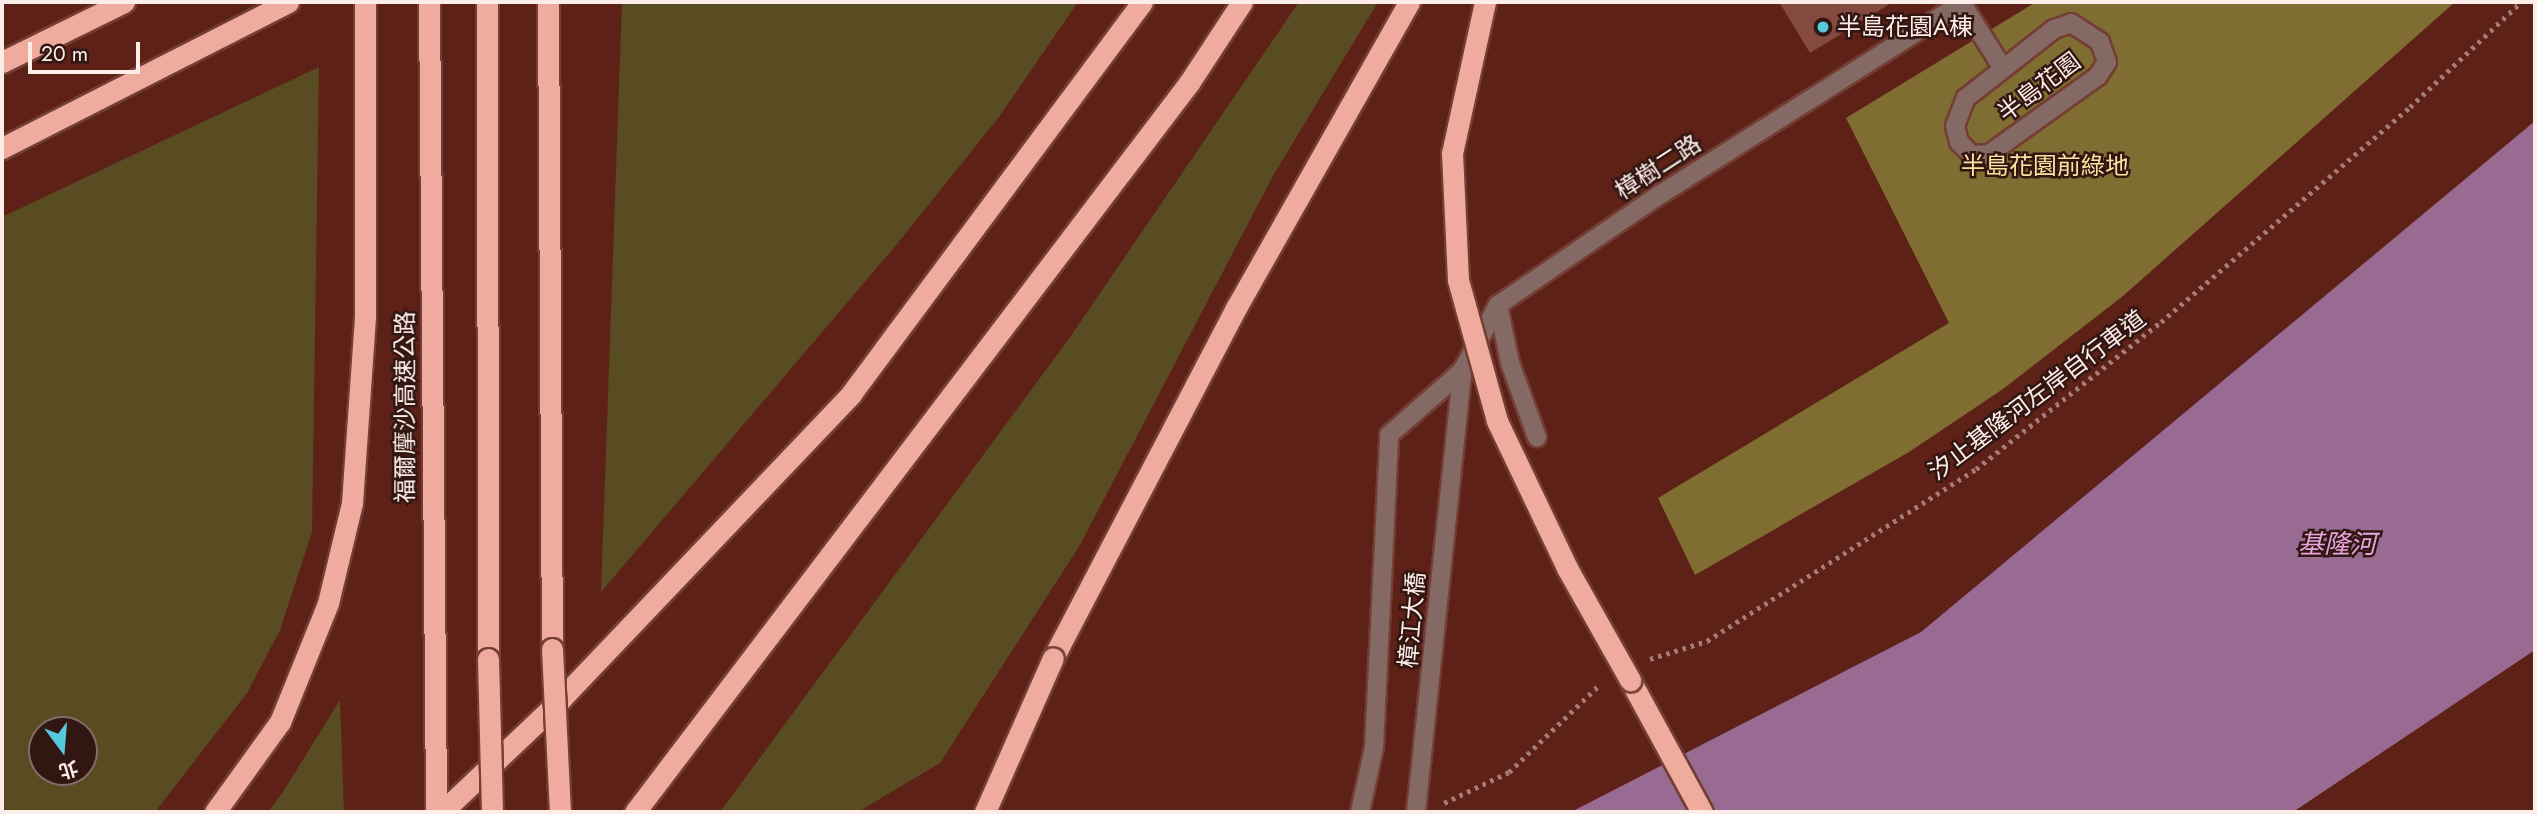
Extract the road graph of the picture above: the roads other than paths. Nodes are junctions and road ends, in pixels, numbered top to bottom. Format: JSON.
{"nodes":[{"id":1,"x":124,"y":2,"type":"edge"},
{"id":2,"x":288,"y":2,"type":"edge"},
{"id":3,"x":365,"y":2,"type":"edge"},
{"id":4,"x":429,"y":2,"type":"edge"},
{"id":5,"x":487,"y":2,"type":"edge"},
{"id":6,"x":548,"y":2,"type":"edge"},
{"id":7,"x":1142,"y":2,"type":"edge"},
{"id":8,"x":1242,"y":2,"type":"edge"},
{"id":9,"x":1409,"y":2,"type":"edge"},
{"id":10,"x":1485,"y":2,"type":"edge"},
{"id":11,"x":1962,"y":2,"type":"edge"},
{"id":12,"x":2,"y":62,"type":"edge"},
{"id":13,"x":2002,"y":67,"type":"junction"},
{"id":14,"x":2,"y":148,"type":"edge"},
{"id":15,"x":1498,"y":304,"type":"junction"},
{"id":16,"x":1462,"y":371,"type":"junction"},
{"id":17,"x":1454,"y":432,"type":"joint"},
{"id":18,"x":1537,"y":438,"type":"dead end"},
{"id":19,"x":215,"y":812,"type":"edge"},
{"id":20,"x":436,"y":812,"type":"edge"},
{"id":21,"x":442,"y":812,"type":"edge"},
{"id":22,"x":492,"y":812,"type":"edge"},
{"id":23,"x":560,"y":812,"type":"edge"},
{"id":24,"x":635,"y":812,"type":"edge"},
{"id":25,"x":985,"y":812,"type":"edge"},
{"id":26,"x":1360,"y":812,"type":"edge"},
{"id":27,"x":1416,"y":812,"type":"edge"},
{"id":28,"x":1702,"y":812,"type":"edge"}],
"edges":[{"from":1,"to":12,"type":"highway"},
{"from":2,"to":14,"type":"highway"},
{"from":3,"to":19,"type":"highway"},
{"from":4,"to":20,"type":"highway","name":"福爾摩沙高速公路"},
{"from":5,"to":22,"type":"highway","bridge":true},
{"from":6,"to":23,"type":"highway","bridge":true},
{"from":7,"to":21,"type":"highway"},
{"from":8,"to":24,"type":"highway"},
{"from":9,"to":25,"type":"highway","bridge":true},
{"from":10,"to":28,"type":"highway","bridge":true},
{"from":11,"to":13,"type":"street","name":"半島花園"},
{"from":11,"to":15,"type":"street","name":"樟樹二路"},
{"from":13,"to":13,"type":"street","name":"半島花園"},
{"from":15,"to":16,"type":"street","name":"樟樹二路"},
{"from":15,"to":18,"type":"street"},
{"from":16,"to":17,"type":"street","name":"樟樹二路"},
{"from":16,"to":26,"type":"street"},
{"from":17,"to":27,"type":"street","name":"樟江大橋"}]}
